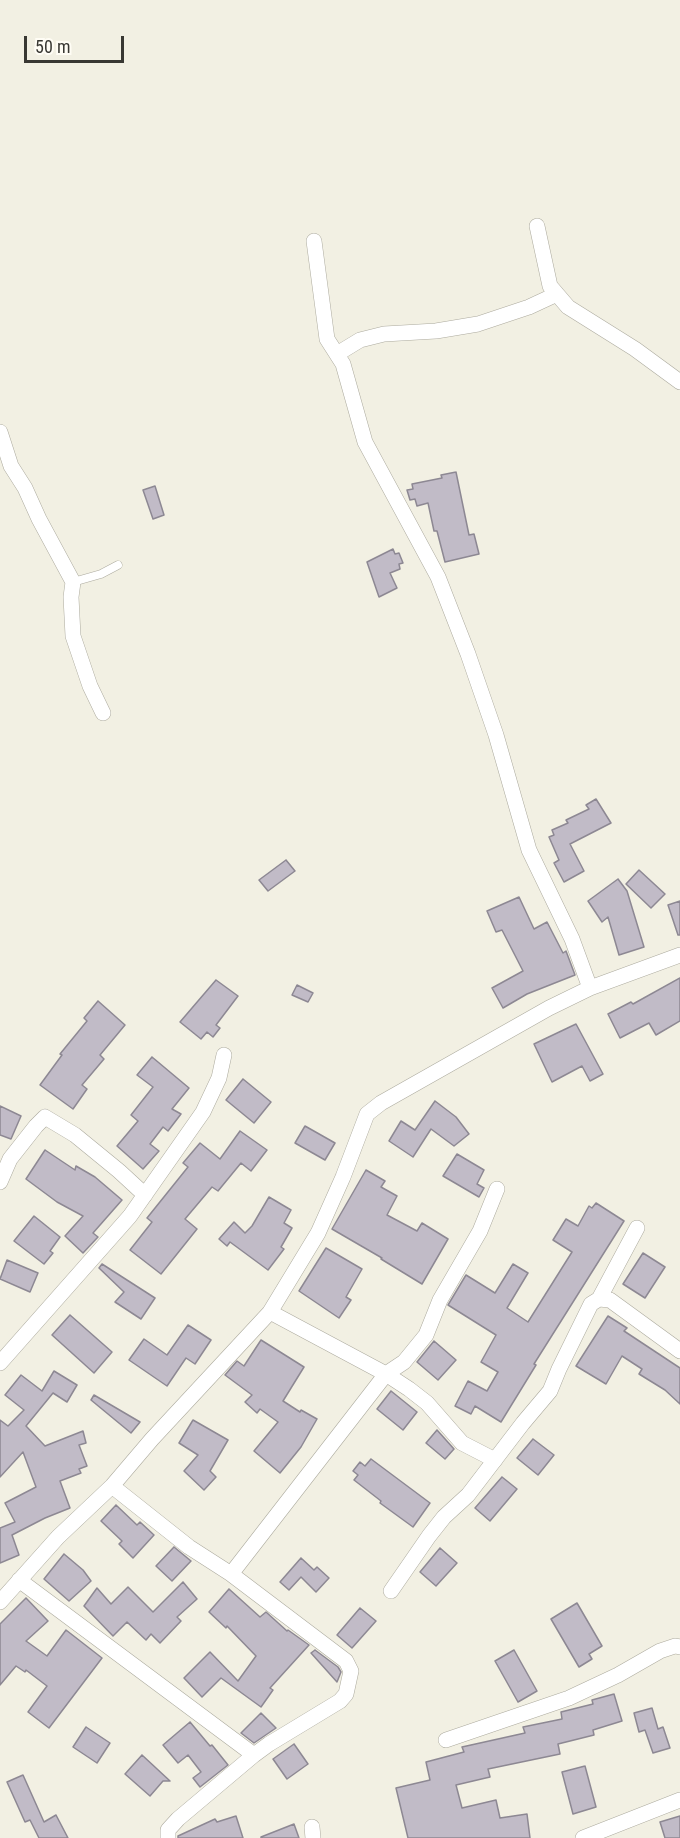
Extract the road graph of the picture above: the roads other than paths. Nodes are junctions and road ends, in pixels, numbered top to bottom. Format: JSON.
{"nodes":[{"id":1,"x":537,"y":226,"type":"dead end"},
{"id":2,"x":314,"y":241,"type":"dead end"},
{"id":3,"x":557,"y":294,"type":"junction"},
{"id":4,"x":337,"y":354,"type":"junction"},
{"id":5,"x":680,"y":382,"type":"edge"},
{"id":6,"x":0,"y":432,"type":"edge"},
{"id":7,"x":118,"y":565,"type":"dead end"},
{"id":8,"x":74,"y":582,"type":"junction"},
{"id":9,"x":103,"y":713,"type":"dead end"},
{"id":10,"x":680,"y":955,"type":"edge"},
{"id":11,"x":590,"y":988,"type":"junction"},
{"id":12,"x":224,"y":1055,"type":"dead end"},
{"id":13,"x":0,"y":1182,"type":"edge"},
{"id":14,"x":497,"y":1189,"type":"dead end"},
{"id":15,"x":145,"y":1195,"type":"junction"},
{"id":16,"x":637,"y":1228,"type":"dead end"},
{"id":17,"x":599,"y":1299,"type":"junction"},
{"id":18,"x":270,"y":1312,"type":"junction"},
{"id":19,"x":680,"y":1351,"type":"edge"},
{"id":20,"x":0,"y":1363,"type":"edge"},
{"id":21,"x":386,"y":1374,"type":"junction"},
{"id":22,"x":495,"y":1460,"type":"junction"},
{"id":23,"x":112,"y":1486,"type":"junction"},
{"id":24,"x":231,"y":1574,"type":"junction"},
{"id":25,"x":19,"y":1580,"type":"junction"},
{"id":26,"x":392,"y":1591,"type":"dead end"},
{"id":27,"x":0,"y":1602,"type":"edge"},
{"id":28,"x":680,"y":1647,"type":"edge"},
{"id":29,"x":446,"y":1740,"type":"dead end"},
{"id":30,"x":254,"y":1755,"type":"junction"},
{"id":31,"x":680,"y":1800,"type":"edge"},
{"id":32,"x":168,"y":1838,"type":"edge"},
{"id":33,"x":583,"y":1838,"type":"edge"}],
"edges":[{"from":1,"to":3,"type":"street"},
{"from":2,"to":4,"type":"street"},
{"from":3,"to":4,"type":"street"},
{"from":3,"to":5,"type":"street"},
{"from":4,"to":11,"type":"street"},
{"from":6,"to":8,"type":"street"},
{"from":7,"to":8,"type":"lane"},
{"from":8,"to":9,"type":"street"},
{"from":10,"to":11,"type":"street"},
{"from":11,"to":18,"type":"street"},
{"from":12,"to":15,"type":"street"},
{"from":13,"to":15,"type":"street"},
{"from":14,"to":21,"type":"street"},
{"from":15,"to":20,"type":"street"},
{"from":16,"to":17,"type":"street"},
{"from":17,"to":19,"type":"street"},
{"from":17,"to":22,"type":"street"},
{"from":18,"to":21,"type":"street"},
{"from":18,"to":23,"type":"street"},
{"from":21,"to":22,"type":"street"},
{"from":21,"to":24,"type":"street"},
{"from":22,"to":26,"type":"street"},
{"from":23,"to":24,"type":"street"},
{"from":23,"to":25,"type":"street"},
{"from":24,"to":30,"type":"street"},
{"from":25,"to":27,"type":"street"},
{"from":25,"to":30,"type":"street"},
{"from":28,"to":29,"type":"street"},
{"from":30,"to":32,"type":"street"},
{"from":31,"to":33,"type":"street"}]}
